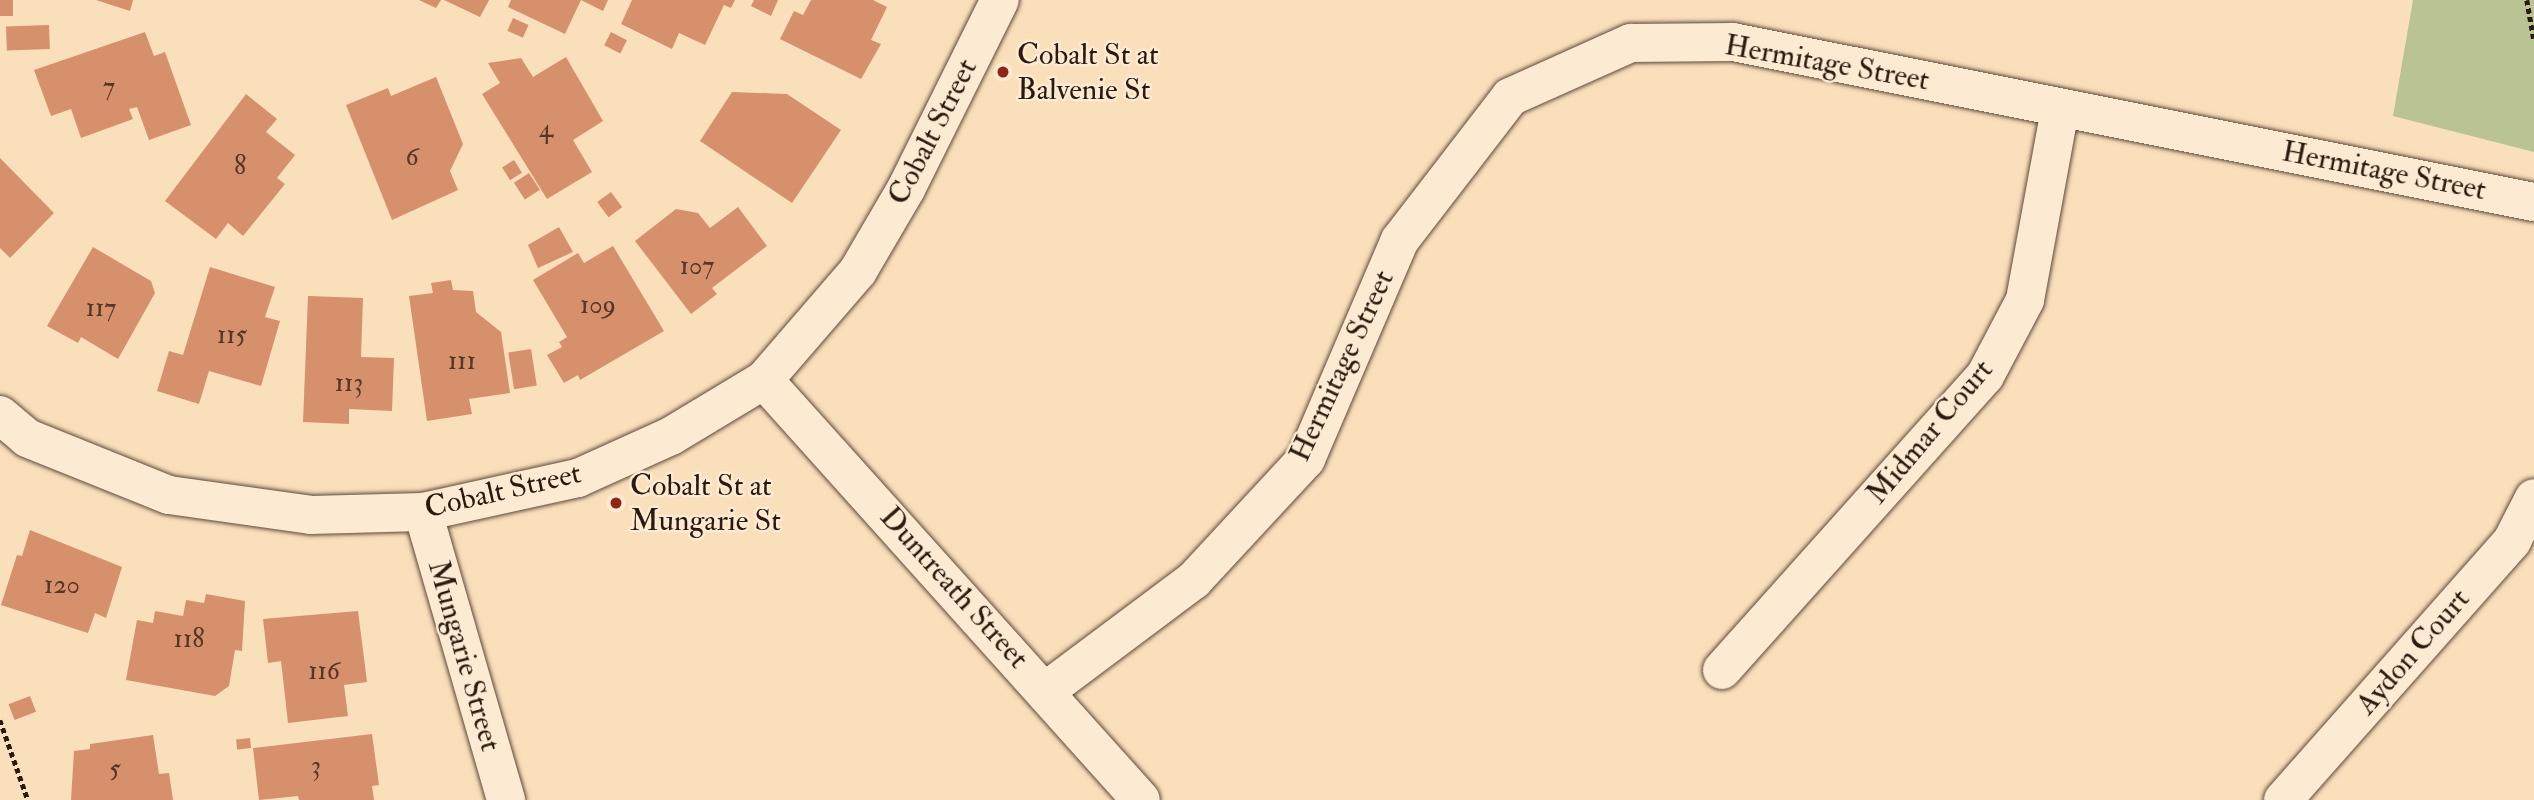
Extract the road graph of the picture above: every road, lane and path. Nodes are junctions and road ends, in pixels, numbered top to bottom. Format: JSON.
{"nodes":[{"id":1,"x":1000,"y":0,"type":"edge"},
{"id":2,"x":2527,"y":0,"type":"edge"},
{"id":3,"x":2534,"y":38,"type":"edge"},
{"id":4,"x":2060,"y":109,"type":"junction"},
{"id":5,"x":2534,"y":202,"type":"edge"},
{"id":6,"x":764,"y":380,"type":"junction"},
{"id":7,"x":0,"y":415,"type":"edge"},
{"id":8,"x":2534,"y":498,"type":"edge"},
{"id":9,"x":423,"y":512,"type":"junction"},
{"id":10,"x":1722,"y":670,"type":"dead end"},
{"id":11,"x":1047,"y":690,"type":"junction"},
{"id":12,"x":0,"y":720,"type":"edge"},
{"id":13,"x":28,"y":800,"type":"edge"},
{"id":14,"x":506,"y":800,"type":"edge"},
{"id":15,"x":1141,"y":800,"type":"edge"},
{"id":16,"x":2283,"y":800,"type":"edge"}],
"edges":[{"from":1,"to":6,"type":"street","name":"Cobalt Street"},
{"from":2,"to":3,"type":"path"},
{"from":4,"to":5,"type":"street","name":"Hermitage Street"},
{"from":4,"to":10,"type":"street","name":"Midmar Court"},
{"from":4,"to":11,"type":"street","name":"Hermitage Street"},
{"from":6,"to":9,"type":"street","name":"Cobalt Street"},
{"from":6,"to":11,"type":"street","name":"Duntreath Street"},
{"from":7,"to":9,"type":"street","name":"Cobalt Street"},
{"from":8,"to":16,"type":"street","name":"Aydon Court"},
{"from":9,"to":14,"type":"street","name":"Mungarie Street"},
{"from":11,"to":15,"type":"street","name":"Duntreath Street"},
{"from":12,"to":13,"type":"path"}]}
